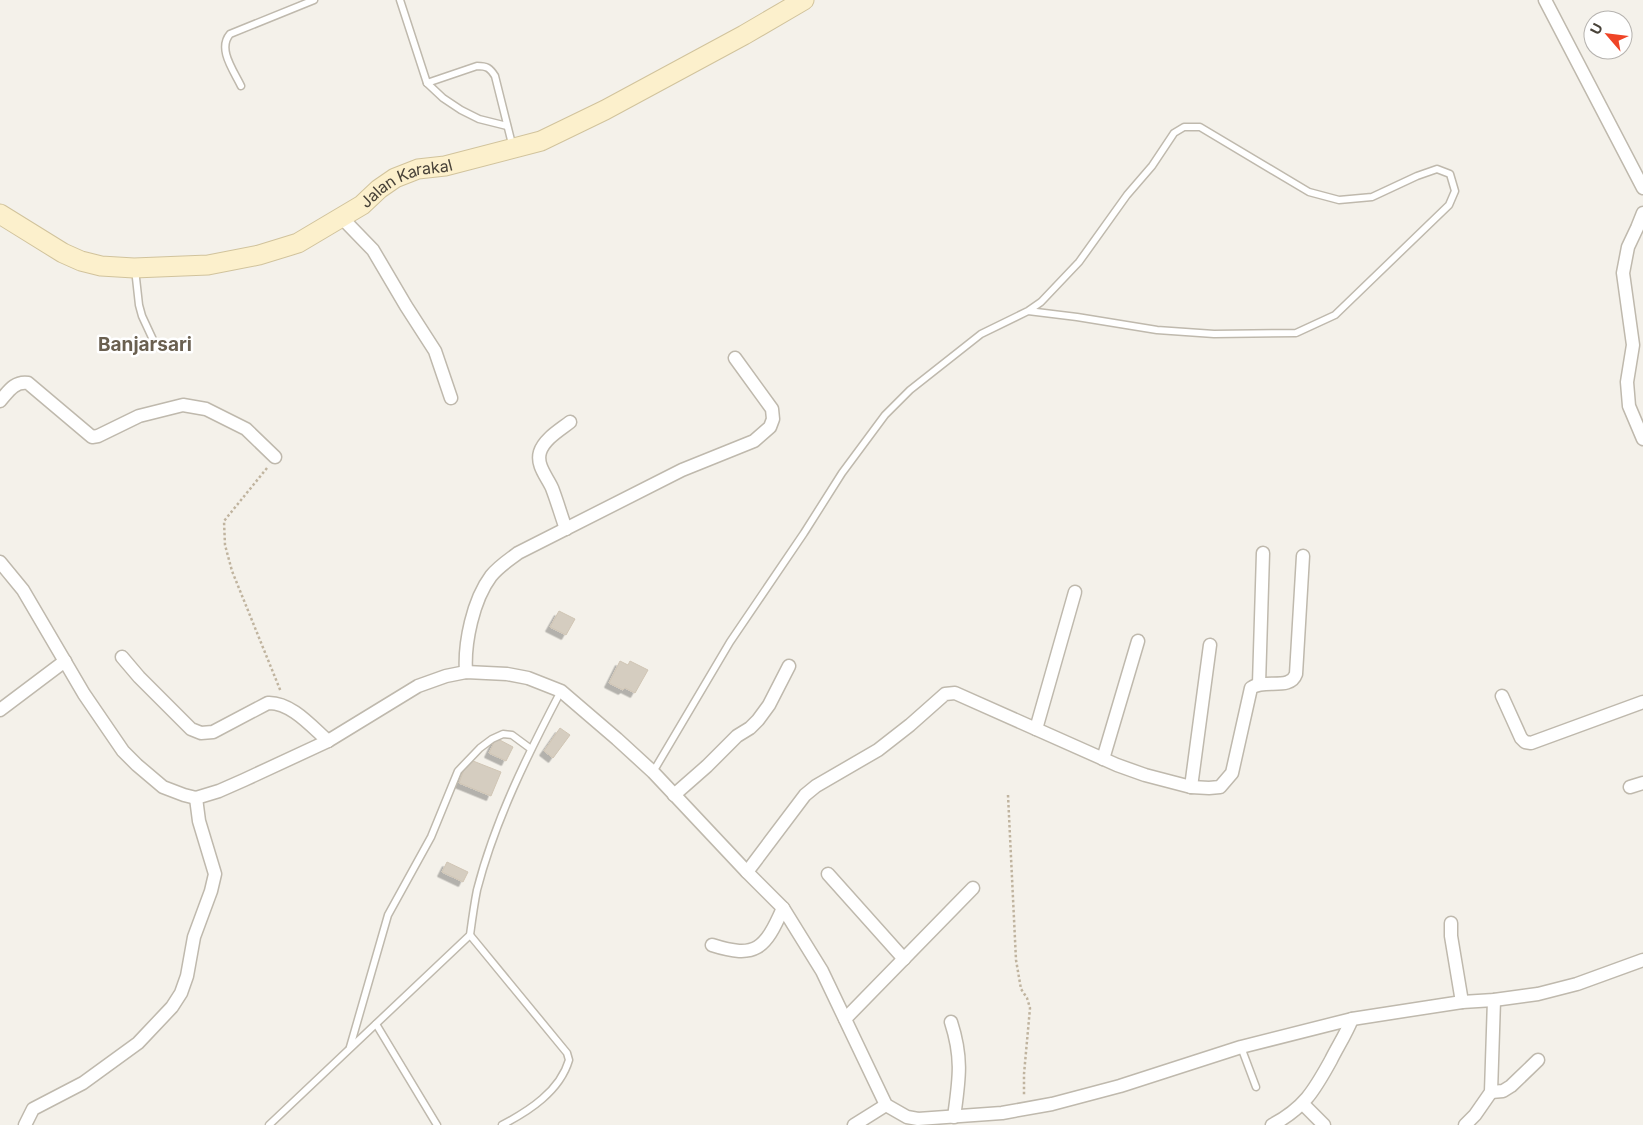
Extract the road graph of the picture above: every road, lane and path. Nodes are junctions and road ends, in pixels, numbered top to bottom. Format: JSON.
{"nodes":[{"id":1,"x":314,"y":0,"type":"edge"},
{"id":2,"x":400,"y":0,"type":"edge"},
{"id":3,"x":804,"y":0,"type":"edge"},
{"id":4,"x":1545,"y":0,"type":"edge"},
{"id":5,"x":427,"y":83,"type":"junction"},
{"id":6,"x":241,"y":86,"type":"dead end"},
{"id":7,"x":507,"y":126,"type":"junction"},
{"id":8,"x":513,"y":150,"type":"junction"},
{"id":9,"x":1643,"y":188,"type":"edge"},
{"id":10,"x":1643,"y":213,"type":"edge"},
{"id":11,"x":0,"y":214,"type":"edge"},
{"id":12,"x":342,"y":218,"type":"junction"},
{"id":13,"x":134,"y":268,"type":"junction"},
{"id":14,"x":1028,"y":311,"type":"junction"},
{"id":15,"x":155,"y":344,"type":"dead end"},
{"id":16,"x":735,"y":358,"type":"dead end"},
{"id":17,"x":451,"y":398,"type":"dead end"},
{"id":18,"x":0,"y":401,"type":"edge"},
{"id":19,"x":570,"y":422,"type":"dead end"},
{"id":20,"x":1643,"y":439,"type":"edge"},
{"id":21,"x":276,"y":457,"type":"joint"},
{"id":22,"x":566,"y":529,"type":"junction"},
{"id":23,"x":1263,"y":553,"type":"dead end"},
{"id":24,"x":1304,"y":556,"type":"dead end"},
{"id":25,"x":0,"y":562,"type":"edge"},
{"id":26,"x":1075,"y":592,"type":"dead end"},
{"id":27,"x":1138,"y":641,"type":"dead end"},
{"id":28,"x":1210,"y":645,"type":"dead end"},
{"id":29,"x":122,"y":657,"type":"dead end"},
{"id":30,"x":65,"y":661,"type":"junction"},
{"id":31,"x":789,"y":666,"type":"dead end"},
{"id":32,"x":466,"y":672,"type":"junction"},
{"id":33,"x":1258,"y":684,"type":"junction"},
{"id":34,"x":562,"y":691,"type":"junction"},
{"id":35,"x":1502,"y":696,"type":"dead end"},
{"id":36,"x":1643,"y":702,"type":"edge"},
{"id":37,"x":287,"y":706,"type":"junction"},
{"id":38,"x":0,"y":710,"type":"edge"},
{"id":39,"x":1036,"y":729,"type":"junction"},
{"id":40,"x":328,"y":741,"type":"junction"},
{"id":41,"x":531,"y":749,"type":"junction"},
{"id":42,"x":1103,"y":760,"type":"junction"},
{"id":43,"x":653,"y":772,"type":"junction"},
{"id":44,"x":1643,"y":783,"type":"edge"},
{"id":45,"x":1191,"y":786,"type":"junction"},
{"id":46,"x":1630,"y":787,"type":"dead end"},
{"id":47,"x":674,"y":795,"type":"junction"},
{"id":48,"x":1008,"y":795,"type":"dead end"},
{"id":49,"x":196,"y":798,"type":"junction"},
{"id":50,"x":747,"y":872,"type":"junction"},
{"id":51,"x":828,"y":874,"type":"dead end"},
{"id":52,"x":973,"y":888,"type":"dead end"},
{"id":53,"x":783,"y":908,"type":"junction"},
{"id":54,"x":1451,"y":923,"type":"dead end"},
{"id":55,"x":470,"y":936,"type":"junction"},
{"id":56,"x":712,"y":946,"type":"dead end"},
{"id":57,"x":904,"y":959,"type":"junction"},
{"id":58,"x":1643,"y":960,"type":"edge"},
{"id":59,"x":1494,"y":1000,"type":"junction"},
{"id":60,"x":1462,"y":1002,"type":"junction"},
{"id":61,"x":845,"y":1019,"type":"junction"},
{"id":62,"x":1352,"y":1019,"type":"junction"},
{"id":63,"x":951,"y":1022,"type":"dead end"},
{"id":64,"x":376,"y":1024,"type":"junction"},
{"id":65,"x":1241,"y":1047,"type":"junction"},
{"id":66,"x":350,"y":1048,"type":"junction"},
{"id":67,"x":1538,"y":1060,"type":"dead end"},
{"id":68,"x":1256,"y":1087,"type":"dead end"},
{"id":69,"x":1491,"y":1092,"type":"junction"},
{"id":70,"x":886,"y":1104,"type":"junction"},
{"id":71,"x":1303,"y":1104,"type":"junction"},
{"id":72,"x":1024,"y":1109,"type":"junction"},
{"id":73,"x":954,"y":1117,"type":"junction"},
{"id":74,"x":919,"y":1122,"type":"edge"},
{"id":75,"x":25,"y":1125,"type":"edge"},
{"id":76,"x":269,"y":1125,"type":"edge"},
{"id":77,"x":437,"y":1125,"type":"edge"},
{"id":78,"x":502,"y":1125,"type":"edge"},
{"id":79,"x":854,"y":1125,"type":"edge"},
{"id":80,"x":1272,"y":1125,"type":"edge"},
{"id":81,"x":1324,"y":1125,"type":"edge"},
{"id":82,"x":1465,"y":1125,"type":"edge"}],
"edges":[{"from":1,"to":6,"type":"lane"},
{"from":2,"to":5,"type":"lane"},
{"from":3,"to":8,"type":"main road","name":"Jalan Karakal"},
{"from":4,"to":9,"type":"street"},
{"from":5,"to":7,"type":"lane"},
{"from":5,"to":7,"type":"lane"},
{"from":7,"to":8,"type":"lane"},
{"from":8,"to":12,"type":"main road","name":"Jalan Karakal"},
{"from":10,"to":20,"type":"street"},
{"from":11,"to":13,"type":"main road","name":"Jalan Karakal"},
{"from":12,"to":13,"type":"main road","name":"Jalan Karakal"},
{"from":12,"to":17,"type":"street"},
{"from":13,"to":15,"type":"lane"},
{"from":14,"to":14,"type":"lane"},
{"from":14,"to":43,"type":"lane"},
{"from":16,"to":22,"type":"street"},
{"from":18,"to":21,"type":"street"},
{"from":19,"to":22,"type":"street"},
{"from":21,"to":37,"type":"path"},
{"from":22,"to":32,"type":"street"},
{"from":23,"to":33,"type":"street"},
{"from":24,"to":33,"type":"street"},
{"from":25,"to":30,"type":"street"},
{"from":26,"to":39,"type":"street"},
{"from":27,"to":42,"type":"street"},
{"from":28,"to":45,"type":"street"},
{"from":29,"to":37,"type":"street"},
{"from":30,"to":38,"type":"street"},
{"from":30,"to":49,"type":"street"},
{"from":31,"to":47,"type":"street"},
{"from":32,"to":34,"type":"street"},
{"from":32,"to":40,"type":"street"},
{"from":33,"to":45,"type":"street"},
{"from":34,"to":41,"type":"lane"},
{"from":34,"to":43,"type":"street"},
{"from":35,"to":36,"type":"street"},
{"from":37,"to":40,"type":"street"},
{"from":39,"to":42,"type":"street"},
{"from":39,"to":50,"type":"street"},
{"from":40,"to":49,"type":"street"},
{"from":41,"to":55,"type":"lane"},
{"from":41,"to":66,"type":"lane"},
{"from":42,"to":45,"type":"street"},
{"from":43,"to":47,"type":"street"},
{"from":44,"to":46,"type":"street"},
{"from":47,"to":50,"type":"street"},
{"from":48,"to":72,"type":"path"},
{"from":49,"to":75,"type":"street"},
{"from":50,"to":53,"type":"street"},
{"from":51,"to":57,"type":"street"},
{"from":52,"to":57,"type":"street"},
{"from":53,"to":56,"type":"street"},
{"from":53,"to":61,"type":"street"},
{"from":54,"to":60,"type":"street"},
{"from":55,"to":64,"type":"lane"},
{"from":55,"to":78,"type":"lane"},
{"from":57,"to":61,"type":"street"},
{"from":58,"to":59,"type":"street"},
{"from":59,"to":60,"type":"street"},
{"from":59,"to":69,"type":"street"},
{"from":60,"to":62,"type":"street"},
{"from":61,"to":70,"type":"street"},
{"from":62,"to":65,"type":"street"},
{"from":62,"to":71,"type":"street"},
{"from":63,"to":73,"type":"street"},
{"from":64,"to":66,"type":"lane"},
{"from":64,"to":77,"type":"lane"},
{"from":65,"to":68,"type":"lane"},
{"from":65,"to":72,"type":"street"},
{"from":66,"to":76,"type":"lane"},
{"from":67,"to":69,"type":"street"},
{"from":69,"to":82,"type":"street"},
{"from":70,"to":74,"type":"street"},
{"from":70,"to":79,"type":"street"},
{"from":71,"to":80,"type":"street"},
{"from":71,"to":81,"type":"street"},
{"from":72,"to":73,"type":"street"},
{"from":73,"to":74,"type":"street"}]}
